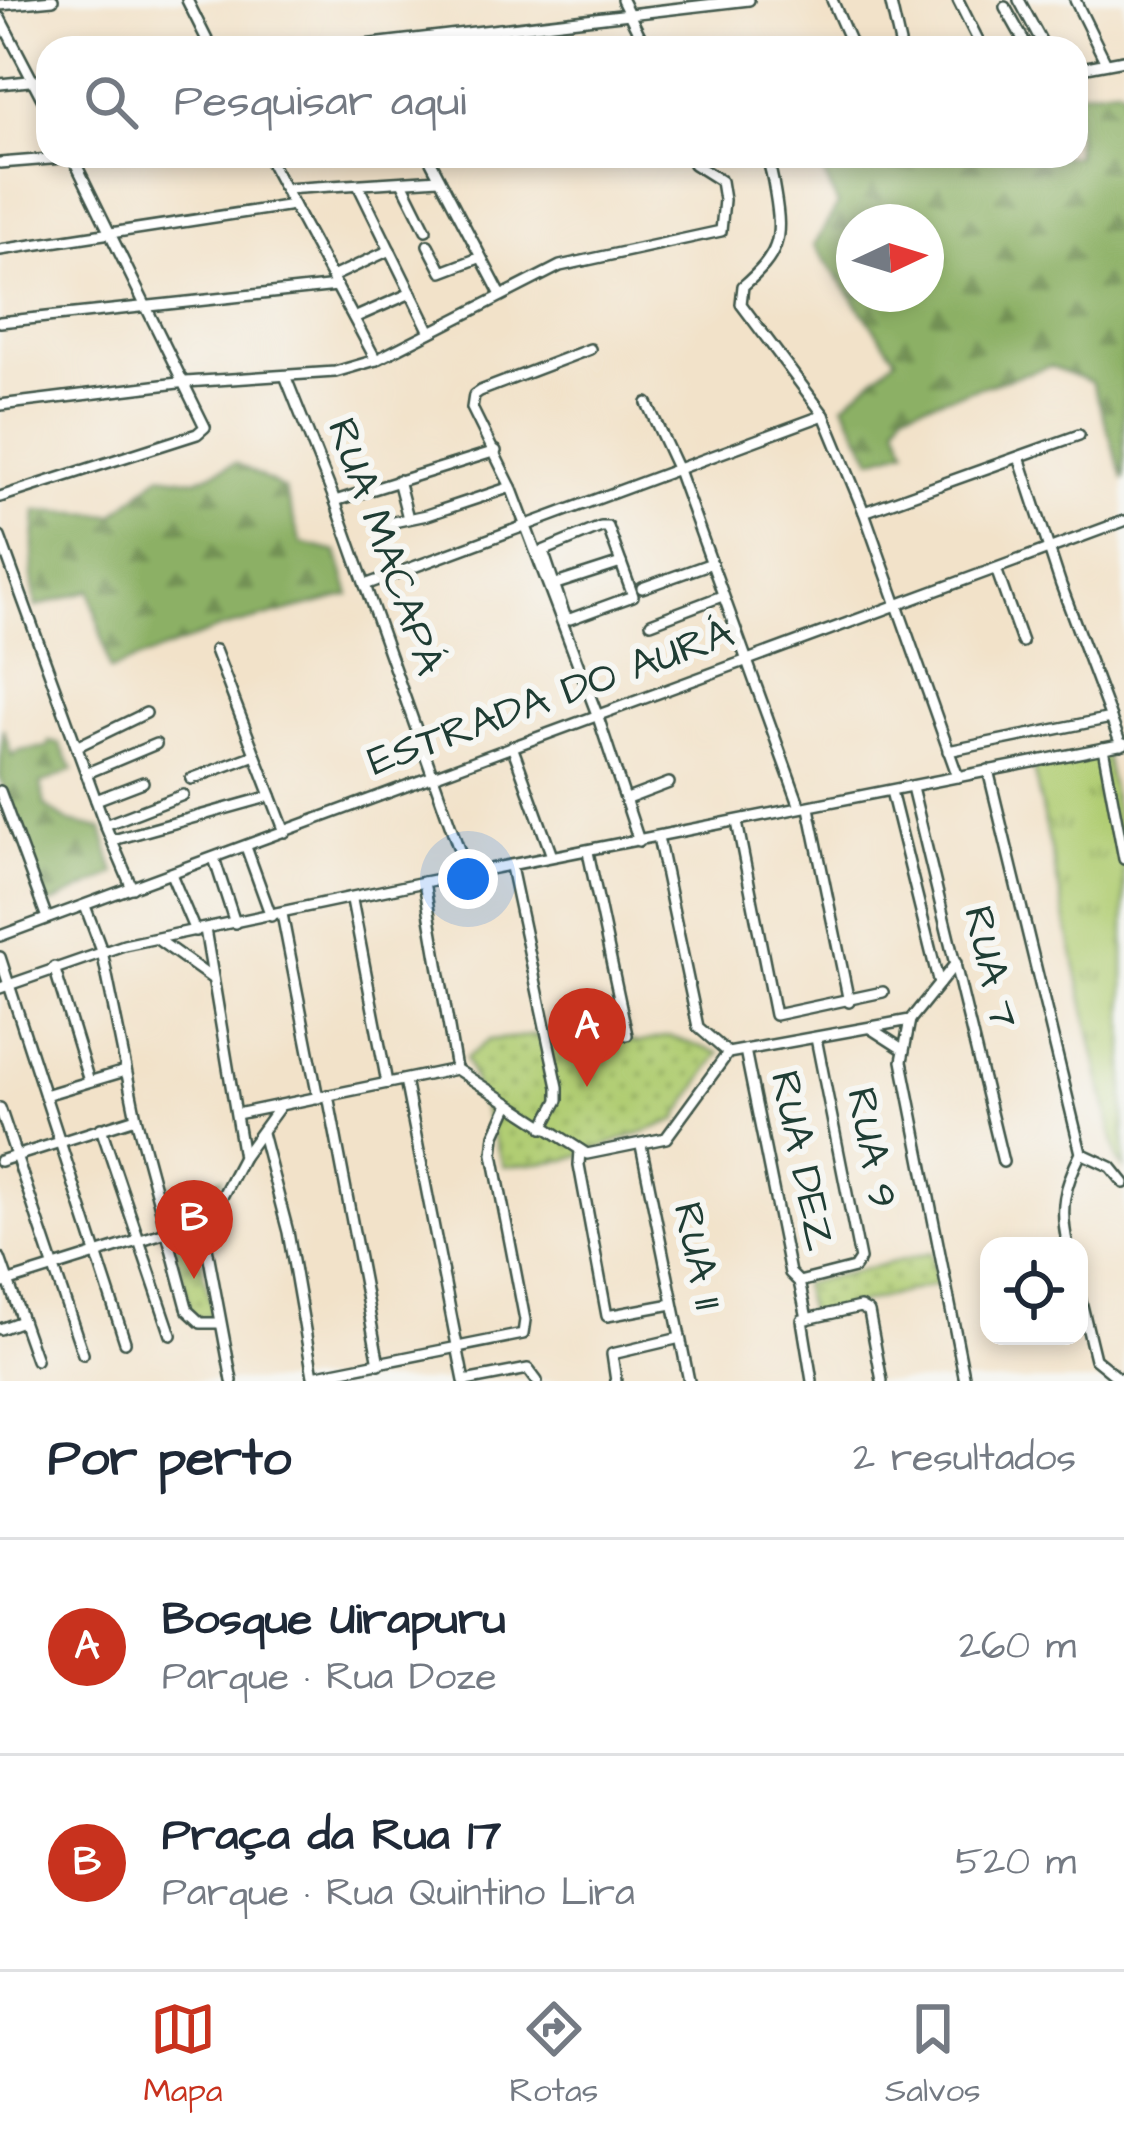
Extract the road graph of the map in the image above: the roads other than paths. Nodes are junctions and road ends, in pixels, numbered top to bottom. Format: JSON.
{"nodes":[{"id":1,"x":53,"y":0,"type":"edge"},
{"id":2,"x":187,"y":0,"type":"edge"},
{"id":3,"x":622,"y":0,"type":"edge"},
{"id":4,"x":749,"y":0,"type":"edge"},
{"id":5,"x":832,"y":0,"type":"edge"},
{"id":6,"x":890,"y":0,"type":"edge"},
{"id":7,"x":958,"y":0,"type":"edge"},
{"id":8,"x":1019,"y":0,"type":"edge"},
{"id":9,"x":1075,"y":0,"type":"edge"},
{"id":10,"x":0,"y":5,"type":"edge"},
{"id":11,"x":1005,"y":7,"type":"dead end"},
{"id":12,"x":630,"y":15,"type":"junction"},
{"id":13,"x":0,"y":19,"type":"edge"},
{"id":14,"x":205,"y":36,"type":"edge"},
{"id":15,"x":444,"y":36,"type":"edge"},
{"id":16,"x":640,"y":36,"type":"edge"},
{"id":17,"x":848,"y":36,"type":"edge"},
{"id":18,"x":898,"y":36,"type":"edge"},
{"id":19,"x":976,"y":36,"type":"edge"},
{"id":20,"x":1021,"y":36,"type":"edge"},
{"id":21,"x":1038,"y":36,"type":"edge"},
{"id":22,"x":1124,"y":60,"type":"edge"},
{"id":23,"x":1106,"y":63,"type":"junction"},
{"id":24,"x":1088,"y":67,"type":"edge"},
{"id":25,"x":32,"y":80,"type":"junction"},
{"id":26,"x":36,"y":80,"type":"edge"},
{"id":27,"x":0,"y":84,"type":"edge"},
{"id":28,"x":36,"y":88,"type":"edge"},
{"id":29,"x":36,"y":160,"type":"edge"},
{"id":30,"x":0,"y":164,"type":"edge"},
{"id":31,"x":78,"y":168,"type":"edge"},
{"id":32,"x":274,"y":168,"type":"edge"},
{"id":33,"x":434,"y":168,"type":"edge"},
{"id":34,"x":700,"y":168,"type":"edge"},
{"id":35,"x":769,"y":168,"type":"edge"},
{"id":36,"x":439,"y":179,"type":"junction"},
{"id":37,"x":402,"y":182,"type":"junction"},
{"id":38,"x":358,"y":185,"type":"junction"},
{"id":39,"x":285,"y":189,"type":"junction"},
{"id":40,"x":293,"y":205,"type":"junction"},
{"id":41,"x":426,"y":230,"type":"dead end"},
{"id":42,"x":110,"y":233,"type":"junction"},
{"id":43,"x":428,"y":245,"type":"dead end"},
{"id":44,"x":0,"y":249,"type":"edge"},
{"id":45,"x":390,"y":250,"type":"junction"},
{"id":46,"x":479,"y":258,"type":"junction"},
{"id":47,"x":334,"y":281,"type":"junction"},
{"id":48,"x":411,"y":293,"type":"junction"},
{"id":49,"x":501,"y":295,"type":"junction"},
{"id":50,"x":148,"y":306,"type":"junction"},
{"id":51,"x":354,"y":318,"type":"junction"},
{"id":52,"x":0,"y":322,"type":"edge"},
{"id":53,"x":430,"y":332,"type":"junction"},
{"id":54,"x":590,"y":349,"type":"dead end"},
{"id":55,"x":376,"y":360,"type":"junction"},
{"id":56,"x":286,"y":378,"type":"junction"},
{"id":57,"x":186,"y":382,"type":"junction"},
{"id":58,"x":647,"y":403,"type":"dead end"},
{"id":59,"x":0,"y":405,"type":"edge"},
{"id":60,"x":824,"y":416,"type":"junction"},
{"id":61,"x":1079,"y":435,"type":"dead end"},
{"id":62,"x":496,"y":451,"type":"junction"},
{"id":63,"x":1019,"y":458,"type":"junction"},
{"id":64,"x":678,"y":470,"type":"junction"},
{"id":65,"x":398,"y":480,"type":"junction"},
{"id":66,"x":511,"y":487,"type":"junction"},
{"id":67,"x":0,"y":497,"type":"edge"},
{"id":68,"x":335,"y":501,"type":"junction"},
{"id":69,"x":864,"y":512,"type":"junction"},
{"id":70,"x":407,"y":518,"type":"junction"},
{"id":71,"x":1124,"y":521,"type":"edge"},
{"id":72,"x":524,"y":524,"type":"junction"},
{"id":73,"x":379,"y":525,"type":"dead end"},
{"id":74,"x":0,"y":538,"type":"edge"},
{"id":75,"x":1049,"y":547,"type":"junction"},
{"id":76,"x":712,"y":562,"type":"junction"},
{"id":77,"x":621,"y":563,"type":"junction"},
{"id":78,"x":996,"y":569,"type":"junction"},
{"id":79,"x":365,"y":585,"type":"junction"},
{"id":80,"x":553,"y":585,"type":"junction"},
{"id":81,"x":642,"y":588,"type":"dead end"},
{"id":82,"x":722,"y":596,"type":"junction"},
{"id":83,"x":895,"y":605,"type":"junction"},
{"id":84,"x":562,"y":617,"type":"junction"},
{"id":85,"x":651,"y":622,"type":"dead end"},
{"id":86,"x":1022,"y":642,"type":"dead end"},
{"id":87,"x":214,"y":650,"type":"dead end"},
{"id":88,"x":746,"y":662,"type":"junction"},
{"id":89,"x":146,"y":713,"type":"dead end"},
{"id":90,"x":598,"y":717,"type":"junction"},
{"id":91,"x":1111,"y":718,"type":"junction"},
{"id":92,"x":156,"y":744,"type":"dead end"},
{"id":93,"x":1122,"y":745,"type":"edge"},
{"id":94,"x":78,"y":746,"type":"junction"},
{"id":95,"x":512,"y":746,"type":"junction"},
{"id":96,"x":1103,"y":748,"type":"junction"},
{"id":97,"x":948,"y":752,"type":"junction"},
{"id":98,"x":255,"y":755,"type":"junction"},
{"id":99,"x":988,"y":770,"type":"junction"},
{"id":100,"x":87,"y":772,"type":"junction"},
{"id":101,"x":433,"y":776,"type":"junction"},
{"id":102,"x":958,"y":777,"type":"junction"},
{"id":103,"x":191,"y":779,"type":"dead end"},
{"id":104,"x":143,"y":782,"type":"dead end"},
{"id":105,"x":669,"y":783,"type":"dead end"},
{"id":106,"x":912,"y":787,"type":"junction"},
{"id":107,"x":0,"y":791,"type":"edge"},
{"id":108,"x":891,"y":791,"type":"junction"},
{"id":109,"x":183,"y":795,"type":"dead end"},
{"id":110,"x":272,"y":796,"type":"junction"},
{"id":111,"x":627,"y":799,"type":"junction"},
{"id":112,"x":96,"y":800,"type":"junction"},
{"id":113,"x":3,"y":805,"type":"edge"},
{"id":114,"x":804,"y":807,"type":"junction"},
{"id":115,"x":737,"y":822,"type":"junction"},
{"id":116,"x":105,"y":825,"type":"junction"},
{"id":117,"x":285,"y":832,"type":"junction"},
{"id":118,"x":658,"y":837,"type":"junction"},
{"id":119,"x":113,"y":839,"type":"junction"},
{"id":120,"x":639,"y":841,"type":"junction"},
{"id":121,"x":246,"y":847,"type":"junction"},
{"id":122,"x":588,"y":852,"type":"junction"},
{"id":123,"x":553,"y":856,"type":"junction"},
{"id":124,"x":214,"y":858,"type":"junction"},
{"id":125,"x":1124,"y":859,"type":"edge"},
{"id":126,"x":511,"y":867,"type":"junction"},
{"id":127,"x":171,"y":874,"type":"junction"},
{"id":128,"x":468,"y":875,"type":"junction"},
{"id":129,"x":424,"y":882,"type":"junction"},
{"id":130,"x":132,"y":888,"type":"junction"},
{"id":131,"x":352,"y":900,"type":"junction"},
{"id":132,"x":85,"y":906,"type":"junction"},
{"id":133,"x":277,"y":915,"type":"junction"},
{"id":134,"x":47,"y":919,"type":"junction"},
{"id":135,"x":235,"y":923,"type":"junction"},
{"id":136,"x":200,"y":930,"type":"junction"},
{"id":137,"x":0,"y":936,"type":"edge"},
{"id":138,"x":157,"y":939,"type":"junction"},
{"id":139,"x":102,"y":951,"type":"junction"},
{"id":140,"x":0,"y":957,"type":"edge"},
{"id":141,"x":956,"y":963,"type":"junction"},
{"id":142,"x":55,"y":967,"type":"junction"},
{"id":143,"x":213,"y":979,"type":"junction"},
{"id":144,"x":939,"y":984,"type":"junction"},
{"id":145,"x":5,"y":986,"type":"edge"},
{"id":146,"x":883,"y":992,"type":"dead end"},
{"id":147,"x":849,"y":1002,"type":"junction"},
{"id":148,"x":910,"y":1019,"type":"junction"},
{"id":149,"x":870,"y":1028,"type":"junction"},
{"id":150,"x":627,"y":1035,"type":"dead end"},
{"id":151,"x":816,"y":1038,"type":"junction"},
{"id":152,"x":901,"y":1048,"type":"junction"},
{"id":153,"x":746,"y":1050,"type":"junction"},
{"id":154,"x":728,"y":1053,"type":"junction"},
{"id":155,"x":456,"y":1069,"type":"junction"},
{"id":156,"x":125,"y":1071,"type":"junction"},
{"id":157,"x":405,"y":1079,"type":"junction"},
{"id":158,"x":89,"y":1081,"type":"junction"},
{"id":159,"x":387,"y":1083,"type":"junction"},
{"id":160,"x":45,"y":1095,"type":"junction"},
{"id":161,"x":323,"y":1097,"type":"junction"},
{"id":162,"x":509,"y":1104,"type":"junction"},
{"id":163,"x":280,"y":1106,"type":"junction"},
{"id":164,"x":0,"y":1108,"type":"edge"},
{"id":165,"x":237,"y":1114,"type":"junction"},
{"id":166,"x":136,"y":1118,"type":"junction"},
{"id":167,"x":100,"y":1128,"type":"junction"},
{"id":168,"x":543,"y":1128,"type":"junction"},
{"id":169,"x":262,"y":1133,"type":"junction"},
{"id":170,"x":61,"y":1141,"type":"junction"},
{"id":171,"x":641,"y":1145,"type":"junction"},
{"id":172,"x":580,"y":1150,"type":"junction"},
{"id":173,"x":1081,"y":1153,"type":"junction"},
{"id":174,"x":16,"y":1155,"type":"junction"},
{"id":175,"x":243,"y":1157,"type":"junction"},
{"id":176,"x":0,"y":1161,"type":"edge"},
{"id":177,"x":1003,"y":1162,"type":"dead end"},
{"id":178,"x":1124,"y":1183,"type":"edge"},
{"id":179,"x":204,"y":1231,"type":"junction"},
{"id":180,"x":169,"y":1234,"type":"junction"},
{"id":181,"x":1066,"y":1237,"type":"edge"},
{"id":182,"x":139,"y":1241,"type":"junction"},
{"id":183,"x":97,"y":1254,"type":"junction"},
{"id":184,"x":0,"y":1258,"type":"edge"},
{"id":185,"x":54,"y":1268,"type":"junction"},
{"id":186,"x":4,"y":1282,"type":"edge"},
{"id":187,"x":799,"y":1282,"type":"junction"},
{"id":188,"x":672,"y":1304,"type":"junction"},
{"id":189,"x":807,"y":1318,"type":"junction"},
{"id":190,"x":22,"y":1321,"type":"junction"},
{"id":191,"x":220,"y":1323,"type":"junction"},
{"id":192,"x":0,"y":1329,"type":"edge"},
{"id":193,"x":1088,"y":1330,"type":"edge"},
{"id":194,"x":171,"y":1335,"type":"dead end"},
{"id":195,"x":680,"y":1338,"type":"junction"},
{"id":196,"x":125,"y":1342,"type":"dead end"},
{"id":197,"x":457,"y":1347,"type":"junction"},
{"id":198,"x":83,"y":1354,"type":"dead end"},
{"id":199,"x":36,"y":1360,"type":"dead end"},
{"id":200,"x":379,"y":1364,"type":"junction"},
{"id":201,"x":232,"y":1381,"type":"edge"},
{"id":202,"x":465,"y":1381,"type":"edge"},
{"id":203,"x":537,"y":1381,"type":"edge"},
{"id":204,"x":616,"y":1381,"type":"edge"},
{"id":205,"x":689,"y":1381,"type":"edge"},
{"id":206,"x":812,"y":1381,"type":"edge"},
{"id":207,"x":882,"y":1381,"type":"edge"},
{"id":208,"x":964,"y":1381,"type":"edge"},
{"id":209,"x":1122,"y":1381,"type":"edge"}],
"edges":[{"from":1,"to":10,"type":"street"},
{"from":2,"to":14,"type":"street"},
{"from":3,"to":12,"type":"street"},
{"from":4,"to":12,"type":"street"},
{"from":5,"to":17,"type":"street"},
{"from":6,"to":18,"type":"street"},
{"from":7,"to":19,"type":"street"},
{"from":8,"to":21,"type":"street"},
{"from":9,"to":23,"type":"street"},
{"from":11,"to":20,"type":"street"},
{"from":12,"to":15,"type":"street"},
{"from":12,"to":16,"type":"street"},
{"from":13,"to":25,"type":"street"},
{"from":22,"to":23,"type":"street"},
{"from":23,"to":24,"type":"street"},
{"from":25,"to":26,"type":"street"},
{"from":25,"to":27,"type":"street"},
{"from":25,"to":28,"type":"street"},
{"from":29,"to":30,"type":"street"},
{"from":31,"to":42,"type":"street"},
{"from":32,"to":39,"type":"street"},
{"from":33,"to":36,"type":"street"},
{"from":34,"to":49,"type":"street"},
{"from":35,"to":60,"type":"street"},
{"from":36,"to":37,"type":"street"},
{"from":36,"to":46,"type":"street"},
{"from":37,"to":38,"type":"street"},
{"from":37,"to":41,"type":"street"},
{"from":38,"to":39,"type":"street"},
{"from":38,"to":45,"type":"street"},
{"from":39,"to":40,"type":"street"},
{"from":40,"to":42,"type":"street"},
{"from":40,"to":47,"type":"street"},
{"from":42,"to":44,"type":"street"},
{"from":42,"to":50,"type":"street"},
{"from":43,"to":46,"type":"street"},
{"from":45,"to":47,"type":"street"},
{"from":45,"to":48,"type":"street"},
{"from":46,"to":49,"type":"street"},
{"from":47,"to":50,"type":"street"},
{"from":47,"to":51,"type":"street"},
{"from":48,"to":51,"type":"street"},
{"from":48,"to":53,"type":"street"},
{"from":49,"to":53,"type":"street"},
{"from":50,"to":52,"type":"street"},
{"from":50,"to":57,"type":"street"},
{"from":51,"to":55,"type":"street"},
{"from":53,"to":55,"type":"street"},
{"from":54,"to":62,"type":"street"},
{"from":55,"to":56,"type":"street"},
{"from":56,"to":57,"type":"street"},
{"from":56,"to":68,"type":"street","name":"RUA MACAPÁ"},
{"from":57,"to":59,"type":"street"},
{"from":57,"to":67,"type":"street"},
{"from":58,"to":64,"type":"street"},
{"from":60,"to":64,"type":"street"},
{"from":60,"to":69,"type":"street"},
{"from":61,"to":63,"type":"street"},
{"from":62,"to":65,"type":"street"},
{"from":62,"to":66,"type":"street"},
{"from":63,"to":69,"type":"street"},
{"from":63,"to":75,"type":"street"},
{"from":64,"to":72,"type":"street"},
{"from":64,"to":76,"type":"street"},
{"from":65,"to":68,"type":"street"},
{"from":65,"to":70,"type":"street"},
{"from":66,"to":70,"type":"street"},
{"from":66,"to":72,"type":"street"},
{"from":68,"to":79,"type":"street","name":"RUA MACAPÁ"},
{"from":69,"to":83,"type":"street"},
{"from":70,"to":73,"type":"street"},
{"from":71,"to":75,"type":"street","name":"ESTRADA DO AURÁ"},
{"from":72,"to":79,"type":"street"},
{"from":72,"to":84,"type":"street"},
{"from":74,"to":94,"type":"street"},
{"from":75,"to":78,"type":"street","name":"ESTRADA DO AURÁ"},
{"from":75,"to":91,"type":"street"},
{"from":76,"to":81,"type":"street"},
{"from":76,"to":82,"type":"street"},
{"from":77,"to":80,"type":"street"},
{"from":77,"to":80,"type":"street"},
{"from":77,"to":84,"type":"street"},
{"from":78,"to":83,"type":"street","name":"ESTRADA DO AURÁ"},
{"from":78,"to":86,"type":"street"},
{"from":79,"to":101,"type":"street","name":"RUA MACAPÁ"},
{"from":80,"to":84,"type":"street"},
{"from":82,"to":85,"type":"street"},
{"from":82,"to":88,"type":"street"},
{"from":83,"to":88,"type":"street","name":"ESTRADA DO AURÁ"},
{"from":83,"to":97,"type":"street"},
{"from":84,"to":90,"type":"street"},
{"from":87,"to":98,"type":"street"},
{"from":88,"to":90,"type":"street","name":"ESTRADA DO AURÁ"},
{"from":88,"to":114,"type":"street"},
{"from":89,"to":94,"type":"street"},
{"from":90,"to":95,"type":"street","name":"ESTRADA DO AURÁ"},
{"from":90,"to":111,"type":"street"},
{"from":91,"to":93,"type":"street"},
{"from":91,"to":97,"type":"street"},
{"from":92,"to":100,"type":"street"},
{"from":93,"to":96,"type":"street"},
{"from":94,"to":100,"type":"street"},
{"from":95,"to":101,"type":"street","name":"ESTRADA DO AURÁ"},
{"from":95,"to":123,"type":"street"},
{"from":96,"to":99,"type":"street"},
{"from":96,"to":125,"type":"street"},
{"from":97,"to":102,"type":"street"},
{"from":98,"to":103,"type":"street"},
{"from":98,"to":110,"type":"street"},
{"from":99,"to":102,"type":"street"},
{"from":99,"to":173,"type":"street"},
{"from":100,"to":112,"type":"street"},
{"from":101,"to":117,"type":"street","name":"ESTRADA DO AURÁ"},
{"from":101,"to":128,"type":"street","name":"RUA MACAPÁ"},
{"from":102,"to":106,"type":"street"},
{"from":104,"to":112,"type":"street"},
{"from":105,"to":111,"type":"street"},
{"from":106,"to":108,"type":"street"},
{"from":106,"to":141,"type":"street","name":"RUA 7"},
{"from":107,"to":113,"type":"street"},
{"from":108,"to":114,"type":"street"},
{"from":108,"to":144,"type":"street"},
{"from":109,"to":116,"type":"street"},
{"from":110,"to":117,"type":"street"},
{"from":110,"to":119,"type":"street"},
{"from":111,"to":120,"type":"street"},
{"from":112,"to":116,"type":"street"},
{"from":113,"to":134,"type":"street"},
{"from":114,"to":115,"type":"street"},
{"from":114,"to":147,"type":"street"},
{"from":115,"to":118,"type":"street"},
{"from":115,"to":147,"type":"street"},
{"from":116,"to":119,"type":"street"},
{"from":117,"to":121,"type":"street","name":"ESTRADA DO AURÁ"},
{"from":118,"to":120,"type":"street"},
{"from":118,"to":154,"type":"street","name":"RUA DEZ"},
{"from":119,"to":130,"type":"street"},
{"from":120,"to":122,"type":"street"},
{"from":121,"to":124,"type":"street","name":"ESTRADA DO AURÁ"},
{"from":121,"to":133,"type":"street"},
{"from":122,"to":123,"type":"street"},
{"from":122,"to":150,"type":"street"},
{"from":123,"to":126,"type":"street"},
{"from":124,"to":127,"type":"street","name":"ESTRADA DO AURÁ"},
{"from":124,"to":135,"type":"street"},
{"from":126,"to":128,"type":"street"},
{"from":126,"to":168,"type":"street"},
{"from":127,"to":130,"type":"street","name":"ESTRADA DO AURÁ"},
{"from":127,"to":136,"type":"street"},
{"from":128,"to":129,"type":"street"},
{"from":129,"to":131,"type":"street"},
{"from":129,"to":155,"type":"street"},
{"from":130,"to":132,"type":"street","name":"ESTRADA DO AURÁ"},
{"from":131,"to":133,"type":"street"},
{"from":131,"to":159,"type":"street"},
{"from":132,"to":134,"type":"street","name":"ESTRADA DO AURÁ"},
{"from":132,"to":139,"type":"street"},
{"from":133,"to":135,"type":"street"},
{"from":133,"to":161,"type":"street"},
{"from":134,"to":137,"type":"street","name":"ESTRADA DO AURÁ"},
{"from":135,"to":136,"type":"street"},
{"from":136,"to":138,"type":"street"},
{"from":136,"to":143,"type":"street"},
{"from":138,"to":139,"type":"street"},
{"from":138,"to":143,"type":"street"},
{"from":139,"to":142,"type":"street"},
{"from":139,"to":156,"type":"street"},
{"from":140,"to":145,"type":"street"},
{"from":141,"to":144,"type":"street"},
{"from":141,"to":177,"type":"street","name":"RUA 7"},
{"from":142,"to":145,"type":"street"},
{"from":142,"to":158,"type":"street"},
{"from":143,"to":165,"type":"street"},
{"from":144,"to":148,"type":"street"},
{"from":145,"to":160,"type":"street"},
{"from":146,"to":147,"type":"street"},
{"from":148,"to":149,"type":"street"},
{"from":148,"to":152,"type":"street"},
{"from":149,"to":151,"type":"street"},
{"from":149,"to":152,"type":"street"},
{"from":151,"to":153,"type":"street"},
{"from":151,"to":187,"type":"street","name":"RUA 9"},
{"from":152,"to":208,"type":"street"},
{"from":153,"to":154,"type":"street"},
{"from":153,"to":187,"type":"street","name":"RUA DEZ"},
{"from":154,"to":171,"type":"street"},
{"from":155,"to":157,"type":"street"},
{"from":155,"to":162,"type":"street"},
{"from":156,"to":158,"type":"street"},
{"from":156,"to":166,"type":"street"},
{"from":157,"to":159,"type":"street"},
{"from":157,"to":197,"type":"street"},
{"from":158,"to":160,"type":"street"},
{"from":159,"to":161,"type":"street"},
{"from":160,"to":170,"type":"street"},
{"from":161,"to":163,"type":"street"},
{"from":161,"to":200,"type":"street"},
{"from":162,"to":168,"type":"street"},
{"from":162,"to":197,"type":"street"},
{"from":163,"to":165,"type":"street"},
{"from":163,"to":169,"type":"street"},
{"from":164,"to":174,"type":"street"},
{"from":165,"to":175,"type":"street"},
{"from":166,"to":167,"type":"street"},
{"from":166,"to":180,"type":"street"},
{"from":167,"to":170,"type":"street"},
{"from":167,"to":182,"type":"street"},
{"from":168,"to":172,"type":"street"},
{"from":169,"to":175,"type":"street"},
{"from":169,"to":200,"type":"street"},
{"from":170,"to":174,"type":"street"},
{"from":170,"to":183,"type":"street"},
{"from":171,"to":172,"type":"street"},
{"from":171,"to":188,"type":"street","name":"RUA 11"},
{"from":172,"to":188,"type":"street"},
{"from":173,"to":178,"type":"street"},
{"from":173,"to":181,"type":"street"},
{"from":174,"to":176,"type":"street"},
{"from":174,"to":185,"type":"street"},
{"from":175,"to":179,"type":"street"},
{"from":179,"to":180,"type":"street"},
{"from":179,"to":191,"type":"street"},
{"from":180,"to":182,"type":"street"},
{"from":180,"to":191,"type":"street"},
{"from":182,"to":183,"type":"street"},
{"from":182,"to":194,"type":"street"},
{"from":183,"to":185,"type":"street"},
{"from":183,"to":196,"type":"street"},
{"from":184,"to":186,"type":"street"},
{"from":185,"to":186,"type":"street"},
{"from":185,"to":198,"type":"street"},
{"from":186,"to":190,"type":"street"},
{"from":187,"to":189,"type":"street","name":"RUA DEZ"},
{"from":188,"to":195,"type":"street","name":"RUA 11"},
{"from":189,"to":206,"type":"street"},
{"from":189,"to":207,"type":"street"},
{"from":190,"to":192,"type":"street"},
{"from":190,"to":199,"type":"street"},
{"from":191,"to":201,"type":"street"},
{"from":193,"to":209,"type":"street"},
{"from":195,"to":204,"type":"street"},
{"from":195,"to":205,"type":"street","name":"RUA 11"},
{"from":197,"to":200,"type":"street"},
{"from":197,"to":202,"type":"street"},
{"from":202,"to":203,"type":"street"}]}
